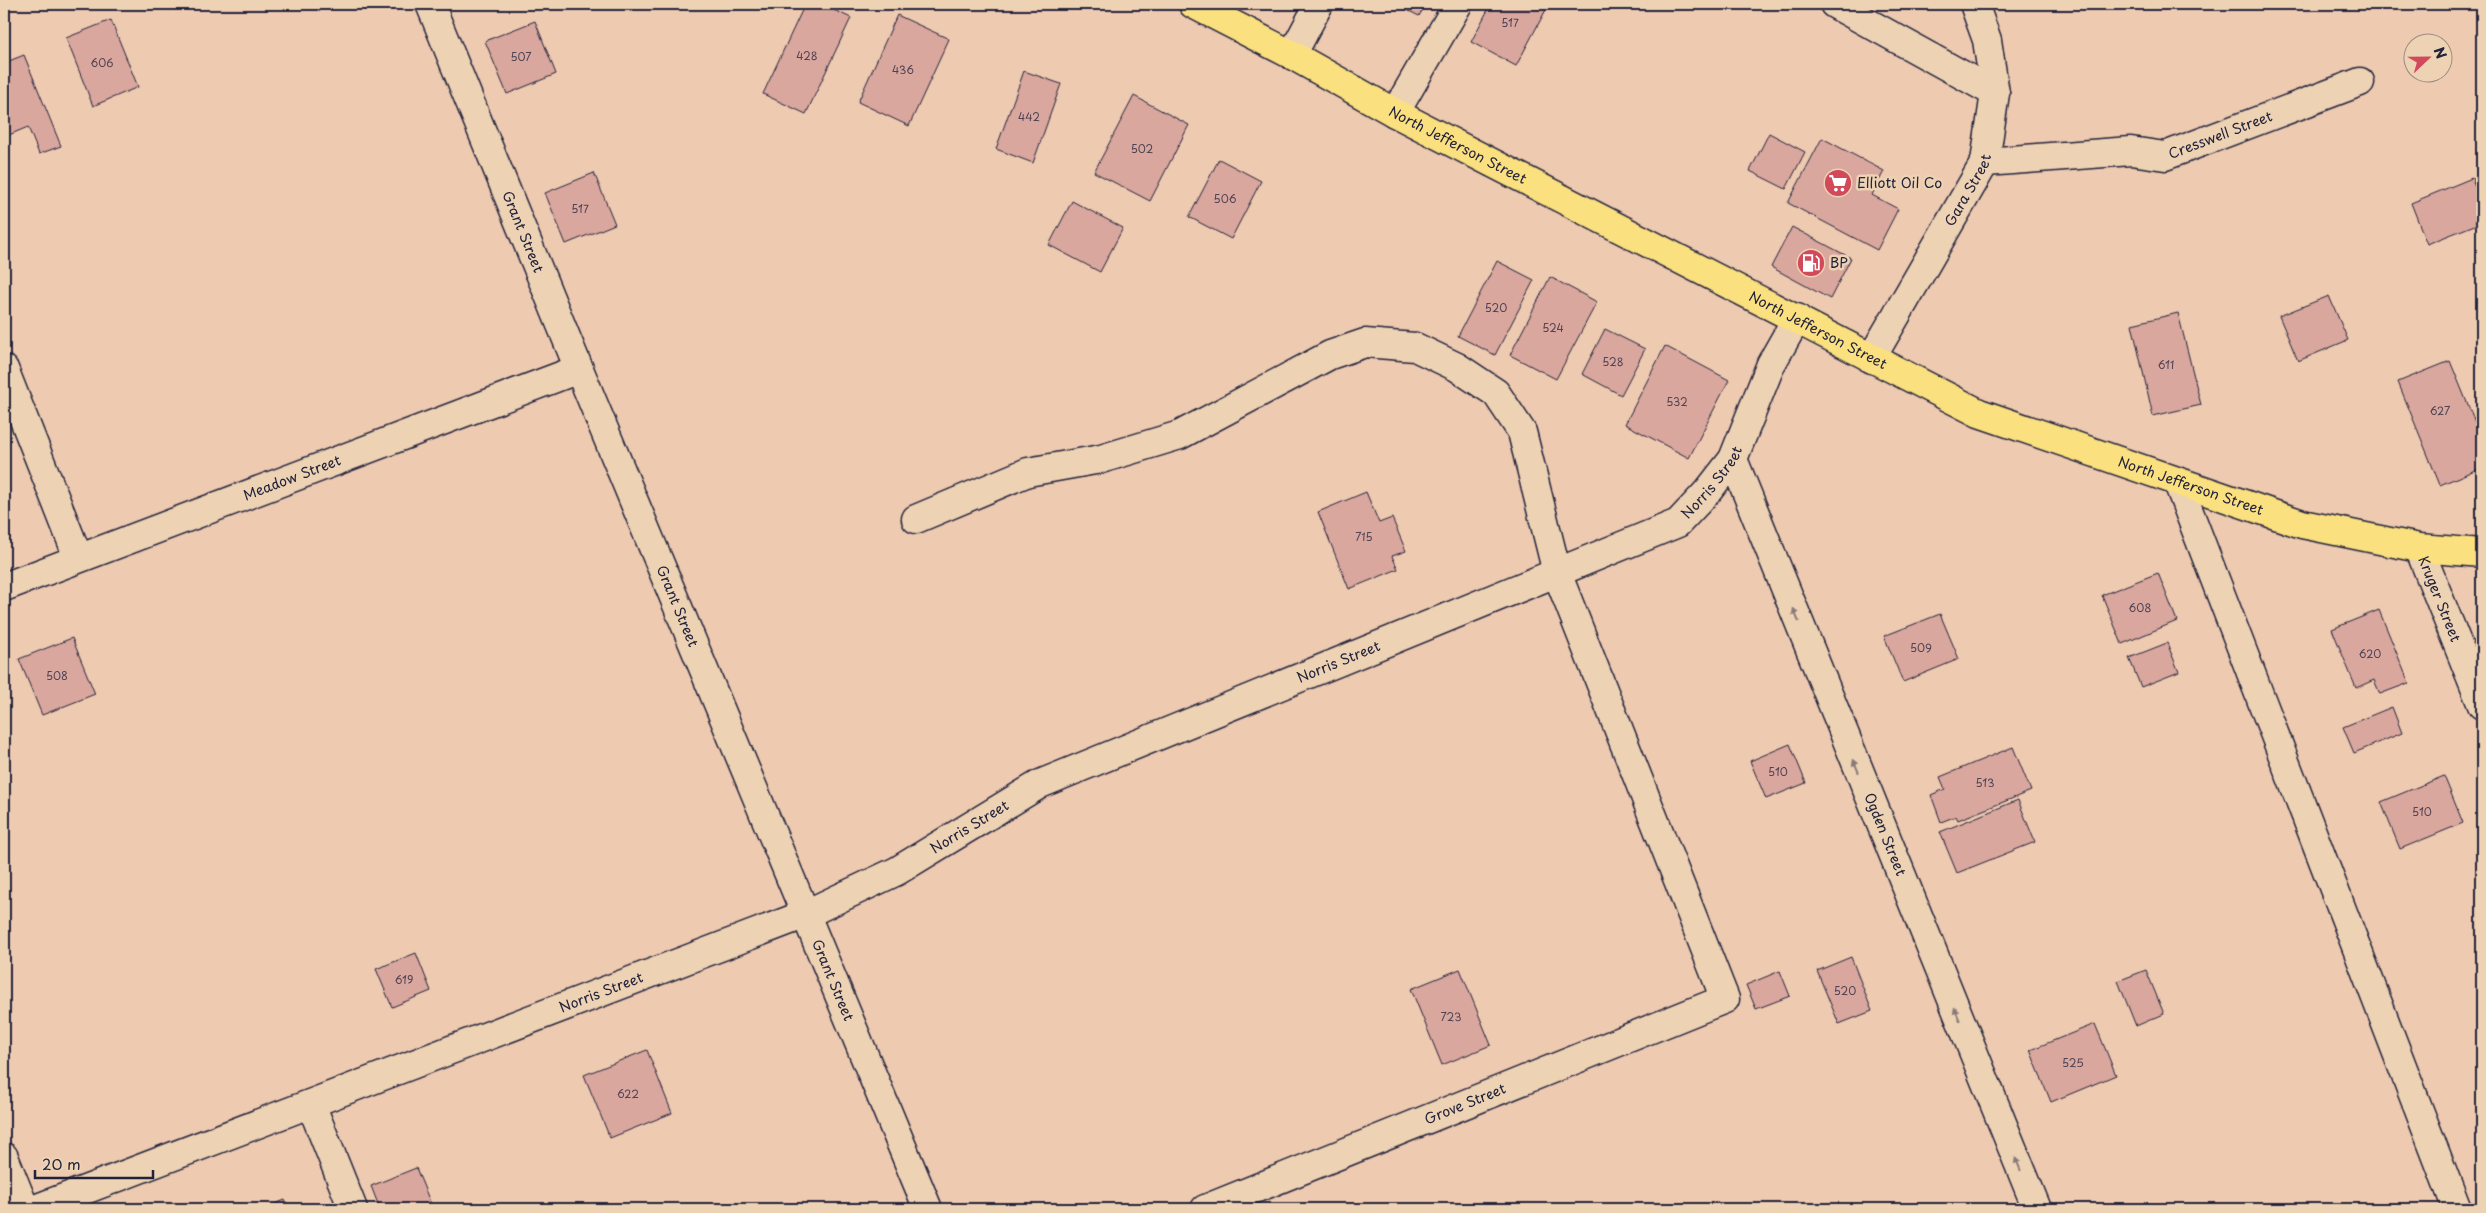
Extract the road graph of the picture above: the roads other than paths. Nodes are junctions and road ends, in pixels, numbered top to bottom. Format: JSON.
{"nodes":[{"id":1,"x":430,"y":4,"type":"edge"},
{"id":2,"x":1194,"y":4,"type":"edge"},
{"id":3,"x":1318,"y":4,"type":"edge"},
{"id":4,"x":1458,"y":4,"type":"edge"},
{"id":5,"x":1834,"y":4,"type":"edge"},
{"id":6,"x":1974,"y":4,"type":"edge"},
{"id":7,"x":1292,"y":55,"type":"junction"},
{"id":8,"x":2360,"y":82,"type":"dead end"},
{"id":9,"x":1994,"y":93,"type":"junction"},
{"id":10,"x":1395,"y":113,"type":"junction"},
{"id":11,"x":1985,"y":162,"type":"junction"},
{"id":12,"x":1797,"y":318,"type":"junction"},
{"id":13,"x":1871,"y":360,"type":"junction"},
{"id":14,"x":4,"y":369,"type":"edge"},
{"id":15,"x":579,"y":370,"type":"junction"},
{"id":16,"x":1733,"y":458,"type":"junction"},
{"id":17,"x":2178,"y":483,"type":"junction"},
{"id":18,"x":916,"y":519,"type":"dead end"},
{"id":19,"x":2419,"y":548,"type":"junction"},
{"id":20,"x":2482,"y":553,"type":"edge"},
{"id":21,"x":78,"y":557,"type":"junction"},
{"id":22,"x":1557,"y":573,"type":"junction"},
{"id":23,"x":4,"y":587,"type":"edge"},
{"id":24,"x":2482,"y":705,"type":"edge"},
{"id":25,"x":806,"y":914,"type":"junction"},
{"id":26,"x":311,"y":1104,"type":"junction"},
{"id":27,"x":4,"y":1157,"type":"edge"},
{"id":28,"x":25,"y":1209,"type":"edge"},
{"id":29,"x":34,"y":1209,"type":"edge"},
{"id":30,"x":353,"y":1209,"type":"edge"},
{"id":31,"x":928,"y":1209,"type":"edge"},
{"id":32,"x":1205,"y":1209,"type":"edge"},
{"id":33,"x":2037,"y":1209,"type":"edge"},
{"id":34,"x":2457,"y":1209,"type":"edge"}],
"edges":[{"from":1,"to":15,"type":"street","name":"Grant Street"},
{"from":2,"to":7,"type":"main road","name":"North Jefferson Street"},
{"from":3,"to":7,"type":"street"},
{"from":4,"to":10,"type":"street"},
{"from":5,"to":9,"type":"street"},
{"from":6,"to":9,"type":"street","name":"Gara Street"},
{"from":7,"to":10,"type":"main road","name":"North Jefferson Street"},
{"from":8,"to":11,"type":"street","name":"Cresswell Street"},
{"from":9,"to":11,"type":"street","name":"Gara Street"},
{"from":10,"to":12,"type":"main road","name":"North Jefferson Street"},
{"from":11,"to":13,"type":"street","name":"Gara Street"},
{"from":12,"to":13,"type":"main road","name":"North Jefferson Street"},
{"from":12,"to":16,"type":"street","name":"Norris Street"},
{"from":13,"to":17,"type":"main road","name":"North Jefferson Street"},
{"from":14,"to":21,"type":"street"},
{"from":15,"to":21,"type":"street","name":"Meadow Street"},
{"from":15,"to":25,"type":"street","name":"Grant Street"},
{"from":16,"to":22,"type":"street","name":"Norris Street"},
{"from":33,"to":16,"type":"street","name":"Ogden Street","one_way":true},
{"from":17,"to":19,"type":"main road","name":"North Jefferson Street"},
{"from":17,"to":34,"type":"street"},
{"from":18,"to":22,"type":"street"},
{"from":19,"to":20,"type":"main road","name":"North Jefferson Street"},
{"from":19,"to":24,"type":"street","name":"Kruger Street"},
{"from":21,"to":23,"type":"street","name":"Meadow Street"},
{"from":22,"to":25,"type":"street","name":"Norris Street"},
{"from":22,"to":32,"type":"street","name":"Grove Street"},
{"from":25,"to":26,"type":"street","name":"Norris Street"},
{"from":25,"to":31,"type":"street","name":"Grant Street"},
{"from":26,"to":29,"type":"street","name":"Norris Street"},
{"from":26,"to":30,"type":"street"},
{"from":27,"to":28,"type":"street"}]}
